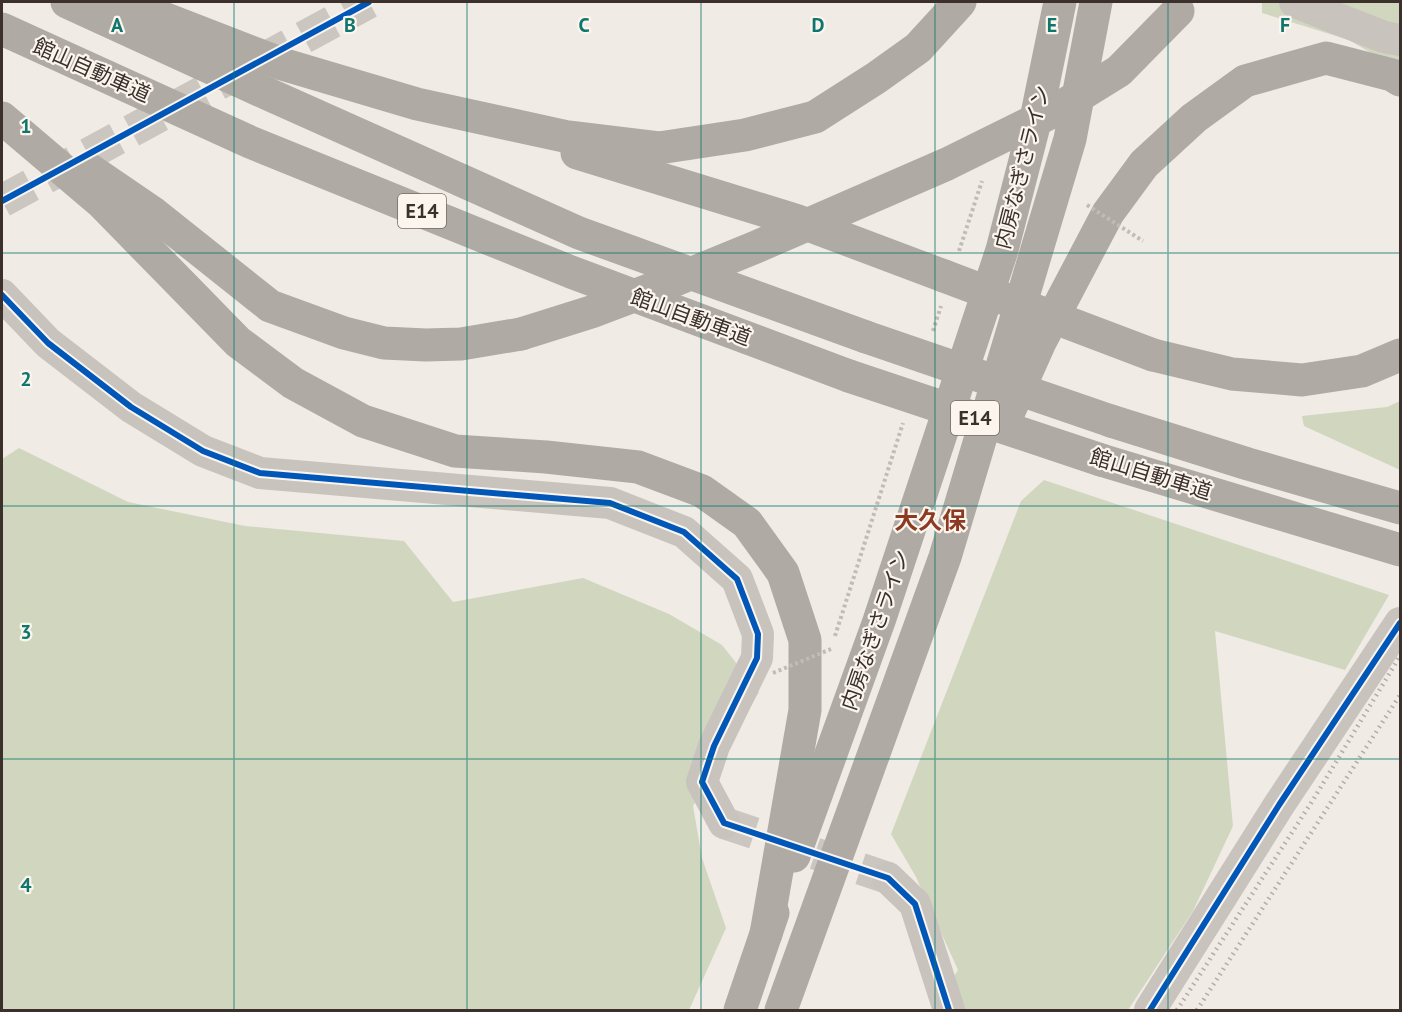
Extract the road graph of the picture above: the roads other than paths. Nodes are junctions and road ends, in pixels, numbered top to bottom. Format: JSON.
{"nodes":[{"id":1,"x":67,"y":2,"type":"edge"},
{"id":2,"x":122,"y":2,"type":"edge"},
{"id":3,"x":960,"y":2,"type":"edge"},
{"id":4,"x":1060,"y":2,"type":"edge"},
{"id":5,"x":1096,"y":2,"type":"edge"},
{"id":6,"x":1295,"y":2,"type":"edge"},
{"id":7,"x":1181,"y":6,"type":"edge"},
{"id":8,"x":2,"y":29,"type":"edge"},
{"id":9,"x":1401,"y":40,"type":"edge"},
{"id":10,"x":1401,"y":80,"type":"edge"},
{"id":11,"x":417,"y":104,"type":"junction"},
{"id":12,"x":2,"y":110,"type":"edge"},
{"id":13,"x":2,"y":118,"type":"edge"},
{"id":14,"x":2,"y":295,"type":"edge"},
{"id":15,"x":1401,"y":355,"type":"edge"},
{"id":16,"x":1401,"y":508,"type":"edge"},
{"id":17,"x":1401,"y":550,"type":"edge"},
{"id":18,"x":945,"y":557,"type":"junction"},
{"id":19,"x":1401,"y":623,"type":"edge"},
{"id":20,"x":724,"y":822,"type":"tunnel mouth"},
{"id":21,"x":888,"y":878,"type":"tunnel mouth"},
{"id":22,"x":766,"y":934,"type":"junction"},
{"id":23,"x":740,"y":1011,"type":"edge"},
{"id":24,"x":782,"y":1011,"type":"edge"},
{"id":25,"x":949,"y":1011,"type":"edge"},
{"id":26,"x":1150,"y":1011,"type":"edge"}],
"edges":[{"from":1,"to":16,"type":"highway","name":"館山自動車道","number":"E14","bridge":true},
{"from":2,"to":11,"type":"highway"},
{"from":3,"to":11,"type":"highway"},
{"from":4,"to":22,"type":"highway","name":"内房なぎさライン"},
{"from":5,"to":18,"type":"highway","name":"内房なぎさライン"},
{"from":6,"to":9,"type":"street"},
{"from":7,"to":12,"type":"highway","bridge":true},
{"from":8,"to":17,"type":"highway","name":"館山自動車道","number":"E14","bridge":true},
{"from":10,"to":18,"type":"highway"},
{"from":11,"to":15,"type":"highway","bridge":true},
{"from":13,"to":22,"type":"highway"},
{"from":14,"to":20,"type":"street"},
{"from":18,"to":24,"type":"highway","name":"内房なぎさライン"},
{"from":19,"to":26,"type":"street"},
{"from":21,"to":25,"type":"street"},
{"from":22,"to":23,"type":"highway","name":"内房なぎさライン"}]}
